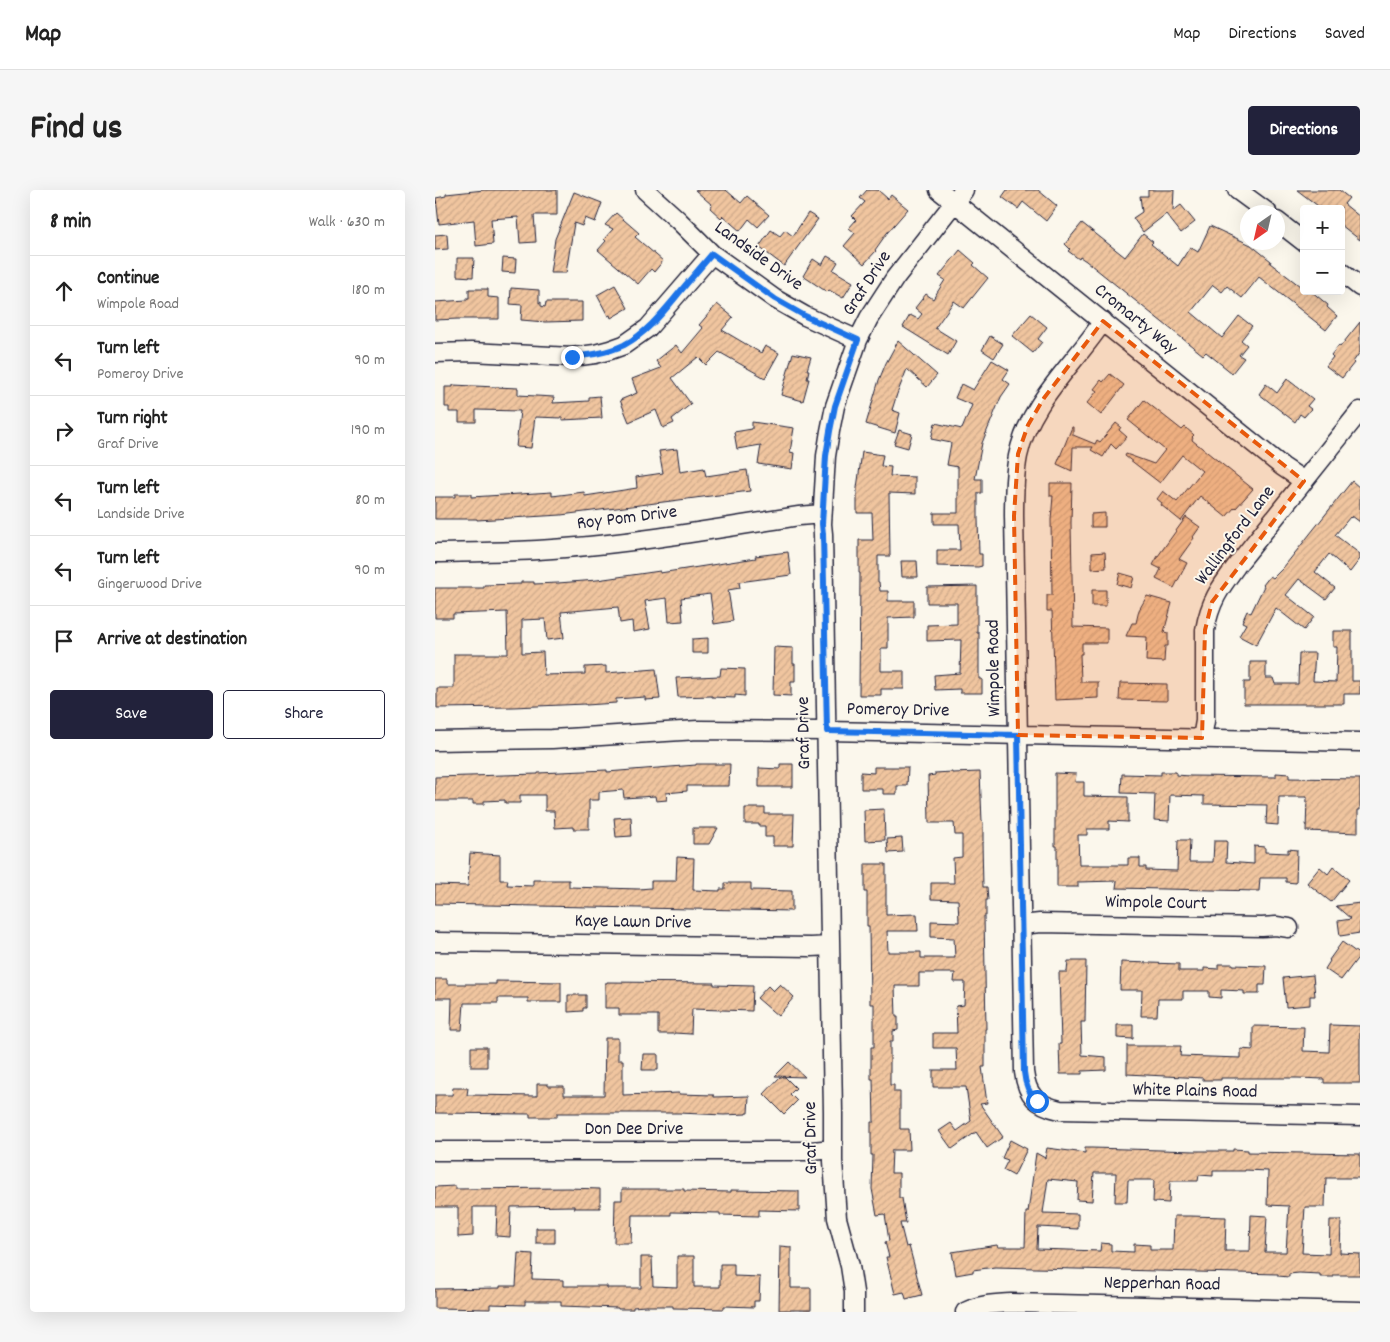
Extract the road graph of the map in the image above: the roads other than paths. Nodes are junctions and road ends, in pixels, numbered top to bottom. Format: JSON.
{"nodes":[{"id":1,"x":645,"y":190,"type":"edge"},
{"id":2,"x":939,"y":190,"type":"edge"},
{"id":3,"x":1237,"y":190,"type":"edge"},
{"id":4,"x":959,"y":196,"type":"edge"},
{"id":5,"x":1257,"y":205,"type":"edge"},
{"id":6,"x":1285,"y":227,"type":"edge"},
{"id":7,"x":1300,"y":239,"type":"edge"},
{"id":8,"x":712,"y":254,"type":"junction"},
{"id":9,"x":1345,"y":275,"type":"edge"},
{"id":10,"x":1360,"y":287,"type":"edge"},
{"id":11,"x":1103,"y":322,"type":"junction"},
{"id":12,"x":858,"y":340,"type":"junction"},
{"id":13,"x":435,"y":353,"type":"edge"},
{"id":14,"x":1360,"y":411,"type":"edge"},
{"id":15,"x":1304,"y":481,"type":"junction"},
{"id":16,"x":822,"y":514,"type":"junction"},
{"id":17,"x":435,"y":553,"type":"edge"},
{"id":18,"x":827,"y":731,"type":"junction"},
{"id":19,"x":1018,"y":735,"type":"junction"},
{"id":20,"x":1202,"y":738,"type":"junction"},
{"id":21,"x":435,"y":740,"type":"edge"},
{"id":22,"x":1360,"y":742,"type":"edge"},
{"id":23,"x":1022,"y":925,"type":"junction"},
{"id":24,"x":1289,"y":928,"type":"dead end"},
{"id":25,"x":435,"y":942,"type":"edge"},
{"id":26,"x":830,"y":946,"type":"junction"},
{"id":27,"x":1033,"y":1098,"type":"joint"},
{"id":28,"x":1360,"y":1116,"type":"edge"},
{"id":29,"x":833,"y":1149,"type":"junction"},
{"id":30,"x":435,"y":1151,"type":"edge"},
{"id":31,"x":1049,"y":1308,"type":"edge"},
{"id":32,"x":1360,"y":1311,"type":"edge"},
{"id":33,"x":854,"y":1312,"type":"edge"},
{"id":34,"x":965,"y":1312,"type":"edge"}],
"edges":[{"from":1,"to":8,"type":"street","name":"Landside Drive"},
{"from":2,"to":4,"type":"street","name":"Cromarty Way"},
{"from":3,"to":5,"type":"street"},
{"from":4,"to":11,"type":"street","name":"Cromarty Way"},
{"from":4,"to":12,"type":"street","name":"Graf Drive"},
{"from":6,"to":7,"type":"street"},
{"from":8,"to":12,"type":"street","name":"Landside Drive"},
{"from":8,"to":13,"type":"street"},
{"from":9,"to":10,"type":"street"},
{"from":11,"to":15,"type":"street","name":"Cromarty Way"},
{"from":11,"to":19,"type":"street","name":"Wimpole Road"},
{"from":12,"to":16,"type":"street","name":"Graf Drive"},
{"from":14,"to":15,"type":"street","name":"Wallingford Lane"},
{"from":15,"to":20,"type":"street","name":"Wallingford Lane"},
{"from":16,"to":17,"type":"street","name":"Roy Pom Drive"},
{"from":16,"to":18,"type":"street","name":"Graf Drive"},
{"from":18,"to":19,"type":"street","name":"Pomeroy Drive"},
{"from":18,"to":21,"type":"street","name":"Pomeroy Drive"},
{"from":18,"to":26,"type":"street","name":"Graf Drive"},
{"from":19,"to":20,"type":"street","name":"Pomeroy Drive"},
{"from":19,"to":23,"type":"street","name":"Wimpole Road"},
{"from":20,"to":22,"type":"street","name":"Pomeroy Drive"},
{"from":23,"to":24,"type":"street","name":"Wimpole Court"},
{"from":23,"to":27,"type":"street","name":"Wimpole Road"},
{"from":25,"to":26,"type":"street","name":"Kaye Lawn Drive"},
{"from":26,"to":29,"type":"street","name":"Graf Drive"},
{"from":27,"to":28,"type":"street","name":"White Plains Road"},
{"from":29,"to":30,"type":"street","name":"Don Dee Drive"},
{"from":29,"to":33,"type":"street","name":"Graf Drive"},
{"from":31,"to":32,"type":"street","name":"Nepperhan Road"},
{"from":31,"to":34,"type":"street","name":"Nepperhan Road"}]}
